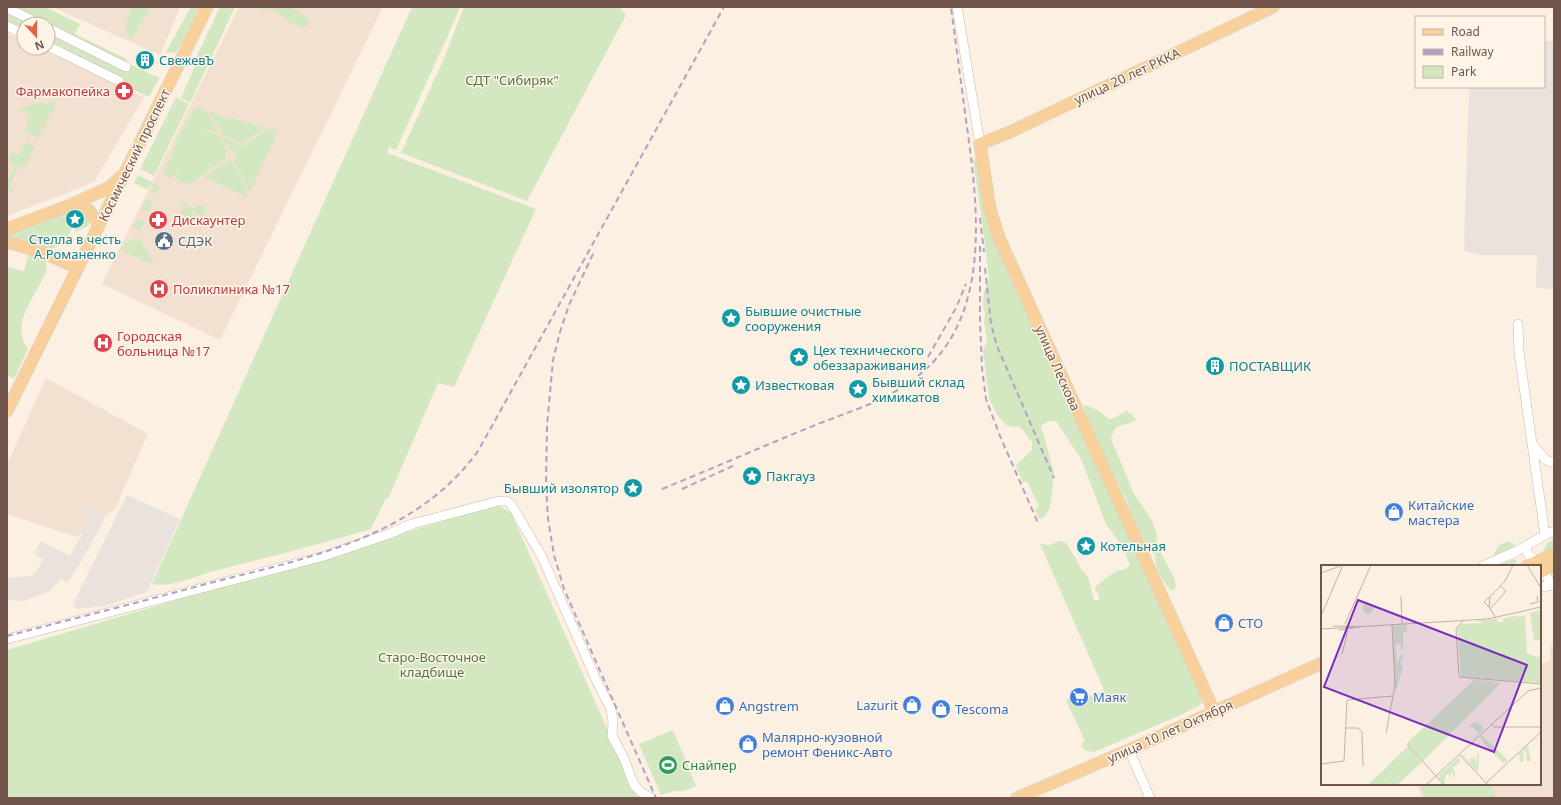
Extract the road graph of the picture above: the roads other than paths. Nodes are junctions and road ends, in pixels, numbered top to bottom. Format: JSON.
{"nodes":[{"id":1,"x":207,"y":7,"type":"edge"},
{"id":2,"x":957,"y":7,"type":"edge"},
{"id":3,"x":1273,"y":7,"type":"edge"},
{"id":4,"x":7,"y":8,"type":"edge"},
{"id":5,"x":24,"y":16,"type":"edge"},
{"id":6,"x":56,"y":32,"type":"edge"},
{"id":7,"x":56,"y":50,"type":"edge"},
{"id":8,"x":126,"y":67,"type":"dead end"},
{"id":9,"x":119,"y":81,"type":"dead end"},
{"id":10,"x":980,"y":144,"type":"junction"},
{"id":11,"x":126,"y":172,"type":"junction"},
{"id":12,"x":73,"y":204,"type":"junction"},
{"id":13,"x":99,"y":225,"type":"junction"},
{"id":14,"x":7,"y":229,"type":"edge"},
{"id":15,"x":7,"y":242,"type":"edge"},
{"id":16,"x":78,"y":268,"type":"junction"},
{"id":17,"x":1518,"y":324,"type":"dead end"},
{"id":18,"x":7,"y":411,"type":"edge"},
{"id":19,"x":1532,"y":445,"type":"junction"},
{"id":20,"x":1550,"y":462,"type":"edge"},
{"id":21,"x":1536,"y":465,"type":"junction"},
{"id":22,"x":1554,"y":531,"type":"edge"},
{"id":23,"x":1545,"y":535,"type":"junction"},
{"id":24,"x":1526,"y":546,"type":"junction"},
{"id":25,"x":1554,"y":554,"type":"edge"},
{"id":26,"x":1485,"y":565,"type":"edge"},
{"id":27,"x":1539,"y":565,"type":"edge"},
{"id":28,"x":1541,"y":565,"type":"edge"},
{"id":29,"x":1541,"y":566,"type":"edge"},
{"id":30,"x":1553,"y":567,"type":"edge"},
{"id":31,"x":1554,"y":584,"type":"edge"},
{"id":32,"x":1541,"y":587,"type":"edge"},
{"id":33,"x":7,"y":639,"type":"edge"},
{"id":34,"x":1321,"y":663,"type":"edge"},
{"id":35,"x":1214,"y":711,"type":"junction"},
{"id":36,"x":1129,"y":750,"type":"junction"},
{"id":37,"x":651,"y":798,"type":"edge"},
{"id":38,"x":1017,"y":798,"type":"edge"},
{"id":39,"x":1150,"y":798,"type":"edge"}],
"edges":[{"from":1,"to":11,"type":"main road","name":"Космический проспект"},
{"from":2,"to":10,"type":"street","name":"улица Лескова"},
{"from":3,"to":10,"type":"main road","name":"улица 20 лет РККА"},
{"from":4,"to":5,"type":"street"},
{"from":6,"to":8,"type":"street"},
{"from":7,"to":9,"type":"street"},
{"from":10,"to":35,"type":"main road","name":"улица Лескова"},
{"from":11,"to":12,"type":"main road"},
{"from":11,"to":13,"type":"main road","name":"Космический проспект"},
{"from":12,"to":13,"type":"main road"},
{"from":12,"to":14,"type":"main road"},
{"from":13,"to":16,"type":"main road","name":"Космический проспект"},
{"from":15,"to":16,"type":"main road"},
{"from":16,"to":18,"type":"main road","name":"Космический проспект"},
{"from":17,"to":19,"type":"street"},
{"from":19,"to":20,"type":"street"},
{"from":19,"to":21,"type":"street"},
{"from":20,"to":21,"type":"street"},
{"from":21,"to":23,"type":"street"},
{"from":22,"to":23,"type":"street"},
{"from":23,"to":24,"type":"street"},
{"from":24,"to":26,"type":"street"},
{"from":24,"to":27,"type":"street"},
{"from":25,"to":28,"type":"main road"},
{"from":29,"to":30,"type":"main road"},
{"from":30,"to":31,"type":"street"},
{"from":31,"to":32,"type":"street"},
{"from":33,"to":37,"type":"street"},
{"from":34,"to":35,"type":"main road","name":"улица 10 лет Октября"},
{"from":35,"to":36,"type":"main road","name":"улица 10 лет Октября"},
{"from":36,"to":38,"type":"main road","name":"улица 10 лет Октября"},
{"from":36,"to":39,"type":"street"}]}
